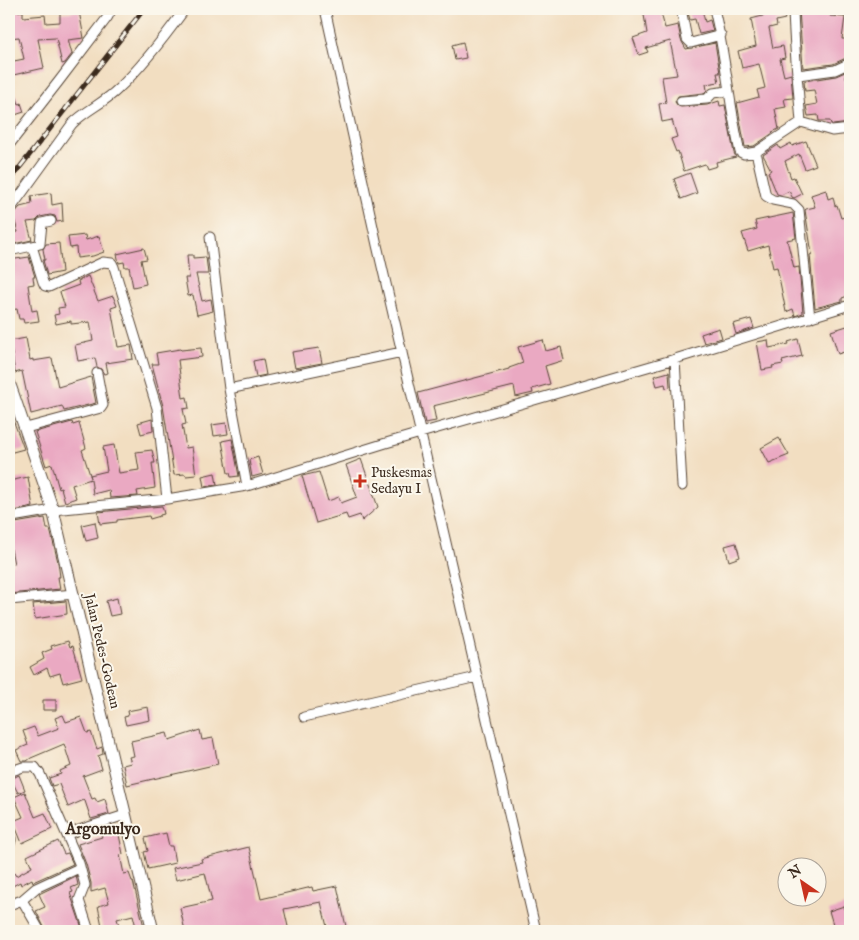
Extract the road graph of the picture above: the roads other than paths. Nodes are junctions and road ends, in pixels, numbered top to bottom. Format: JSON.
{"nodes":[{"id":1,"x":112,"y":9,"type":"edge"},
{"id":2,"x":185,"y":9,"type":"edge"},
{"id":3,"x":325,"y":9,"type":"edge"},
{"id":4,"x":681,"y":9,"type":"edge"},
{"id":5,"x":714,"y":9,"type":"edge"},
{"id":6,"x":793,"y":9,"type":"edge"},
{"id":7,"x":721,"y":35,"type":"junction"},
{"id":8,"x":850,"y":63,"type":"edge"},
{"id":9,"x":798,"y":76,"type":"junction"},
{"id":10,"x":728,"y":91,"type":"junction"},
{"id":11,"x":681,"y":101,"type":"dead end"},
{"id":12,"x":801,"y":122,"type":"junction"},
{"id":13,"x":850,"y":129,"type":"edge"},
{"id":14,"x":9,"y":144,"type":"edge"},
{"id":15,"x":756,"y":152,"type":"junction"},
{"id":16,"x":9,"y":211,"type":"edge"},
{"id":17,"x":51,"y":221,"type":"dead end"},
{"id":18,"x":210,"y":237,"type":"dead end"},
{"id":19,"x":32,"y":246,"type":"junction"},
{"id":20,"x":9,"y":252,"type":"edge"},
{"id":21,"x":850,"y":305,"type":"edge"},
{"id":22,"x":810,"y":318,"type":"junction"},
{"id":23,"x":402,"y":352,"type":"junction"},
{"id":24,"x":675,"y":359,"type":"junction"},
{"id":25,"x":96,"y":373,"type":"dead end"},
{"id":26,"x":9,"y":382,"type":"edge"},
{"id":27,"x":229,"y":388,"type":"junction"},
{"id":28,"x":26,"y":428,"type":"junction"},
{"id":29,"x":421,"y":434,"type":"junction"},
{"id":30,"x":247,"y":486,"type":"junction"},
{"id":31,"x":682,"y":486,"type":"dead end"},
{"id":32,"x":167,"y":499,"type":"junction"},
{"id":33,"x":53,"y":510,"type":"junction"},
{"id":34,"x":9,"y":520,"type":"edge"},
{"id":35,"x":74,"y":594,"type":"junction"},
{"id":36,"x":9,"y":600,"type":"edge"},
{"id":37,"x":477,"y":677,"type":"junction"},
{"id":38,"x":304,"y":717,"type":"dead end"},
{"id":39,"x":9,"y":772,"type":"edge"},
{"id":40,"x":125,"y":815,"type":"junction"},
{"id":41,"x":9,"y":826,"type":"edge"},
{"id":42,"x":67,"y":834,"type":"junction"},
{"id":43,"x":9,"y":847,"type":"edge"},
{"id":44,"x":80,"y":866,"type":"junction"},
{"id":45,"x":22,"y":900,"type":"junction"},
{"id":46,"x":9,"y":905,"type":"edge"},
{"id":47,"x":40,"y":931,"type":"edge"},
{"id":48,"x":89,"y":931,"type":"edge"},
{"id":49,"x":153,"y":931,"type":"edge"},
{"id":50,"x":536,"y":931,"type":"edge"}],
"edges":[{"from":1,"to":14,"type":"street"},
{"from":2,"to":16,"type":"street"},
{"from":3,"to":23,"type":"street"},
{"from":4,"to":7,"type":"street"},
{"from":5,"to":7,"type":"street"},
{"from":6,"to":9,"type":"street"},
{"from":7,"to":10,"type":"street"},
{"from":8,"to":9,"type":"street"},
{"from":9,"to":12,"type":"street"},
{"from":10,"to":11,"type":"street"},
{"from":10,"to":15,"type":"street"},
{"from":12,"to":13,"type":"street"},
{"from":12,"to":15,"type":"street"},
{"from":15,"to":22,"type":"street"},
{"from":17,"to":19,"type":"street"},
{"from":18,"to":27,"type":"street"},
{"from":19,"to":20,"type":"street"},
{"from":19,"to":32,"type":"street"},
{"from":21,"to":22,"type":"street"},
{"from":22,"to":24,"type":"street"},
{"from":23,"to":27,"type":"street"},
{"from":23,"to":29,"type":"street"},
{"from":24,"to":29,"type":"street"},
{"from":24,"to":31,"type":"street"},
{"from":25,"to":28,"type":"street"},
{"from":26,"to":28,"type":"street","name":"Jalan Pedes-Godean"},
{"from":27,"to":30,"type":"street"},
{"from":28,"to":33,"type":"street","name":"Jalan Pedes-Godean"},
{"from":29,"to":30,"type":"street"},
{"from":29,"to":37,"type":"street"},
{"from":30,"to":32,"type":"street"},
{"from":32,"to":33,"type":"street"},
{"from":33,"to":34,"type":"street"},
{"from":33,"to":35,"type":"street","name":"Jalan Pedes-Godean"},
{"from":35,"to":36,"type":"street"},
{"from":35,"to":40,"type":"street","name":"Jalan Pedes-Godean"},
{"from":37,"to":38,"type":"street"},
{"from":37,"to":50,"type":"street"},
{"from":39,"to":42,"type":"street"},
{"from":40,"to":42,"type":"street"},
{"from":40,"to":49,"type":"street","name":"Jalan Pedes-Godean"},
{"from":41,"to":43,"type":"street"},
{"from":42,"to":44,"type":"street"},
{"from":44,"to":45,"type":"street"},
{"from":44,"to":48,"type":"street"},
{"from":45,"to":46,"type":"street"},
{"from":45,"to":47,"type":"street"}]}
